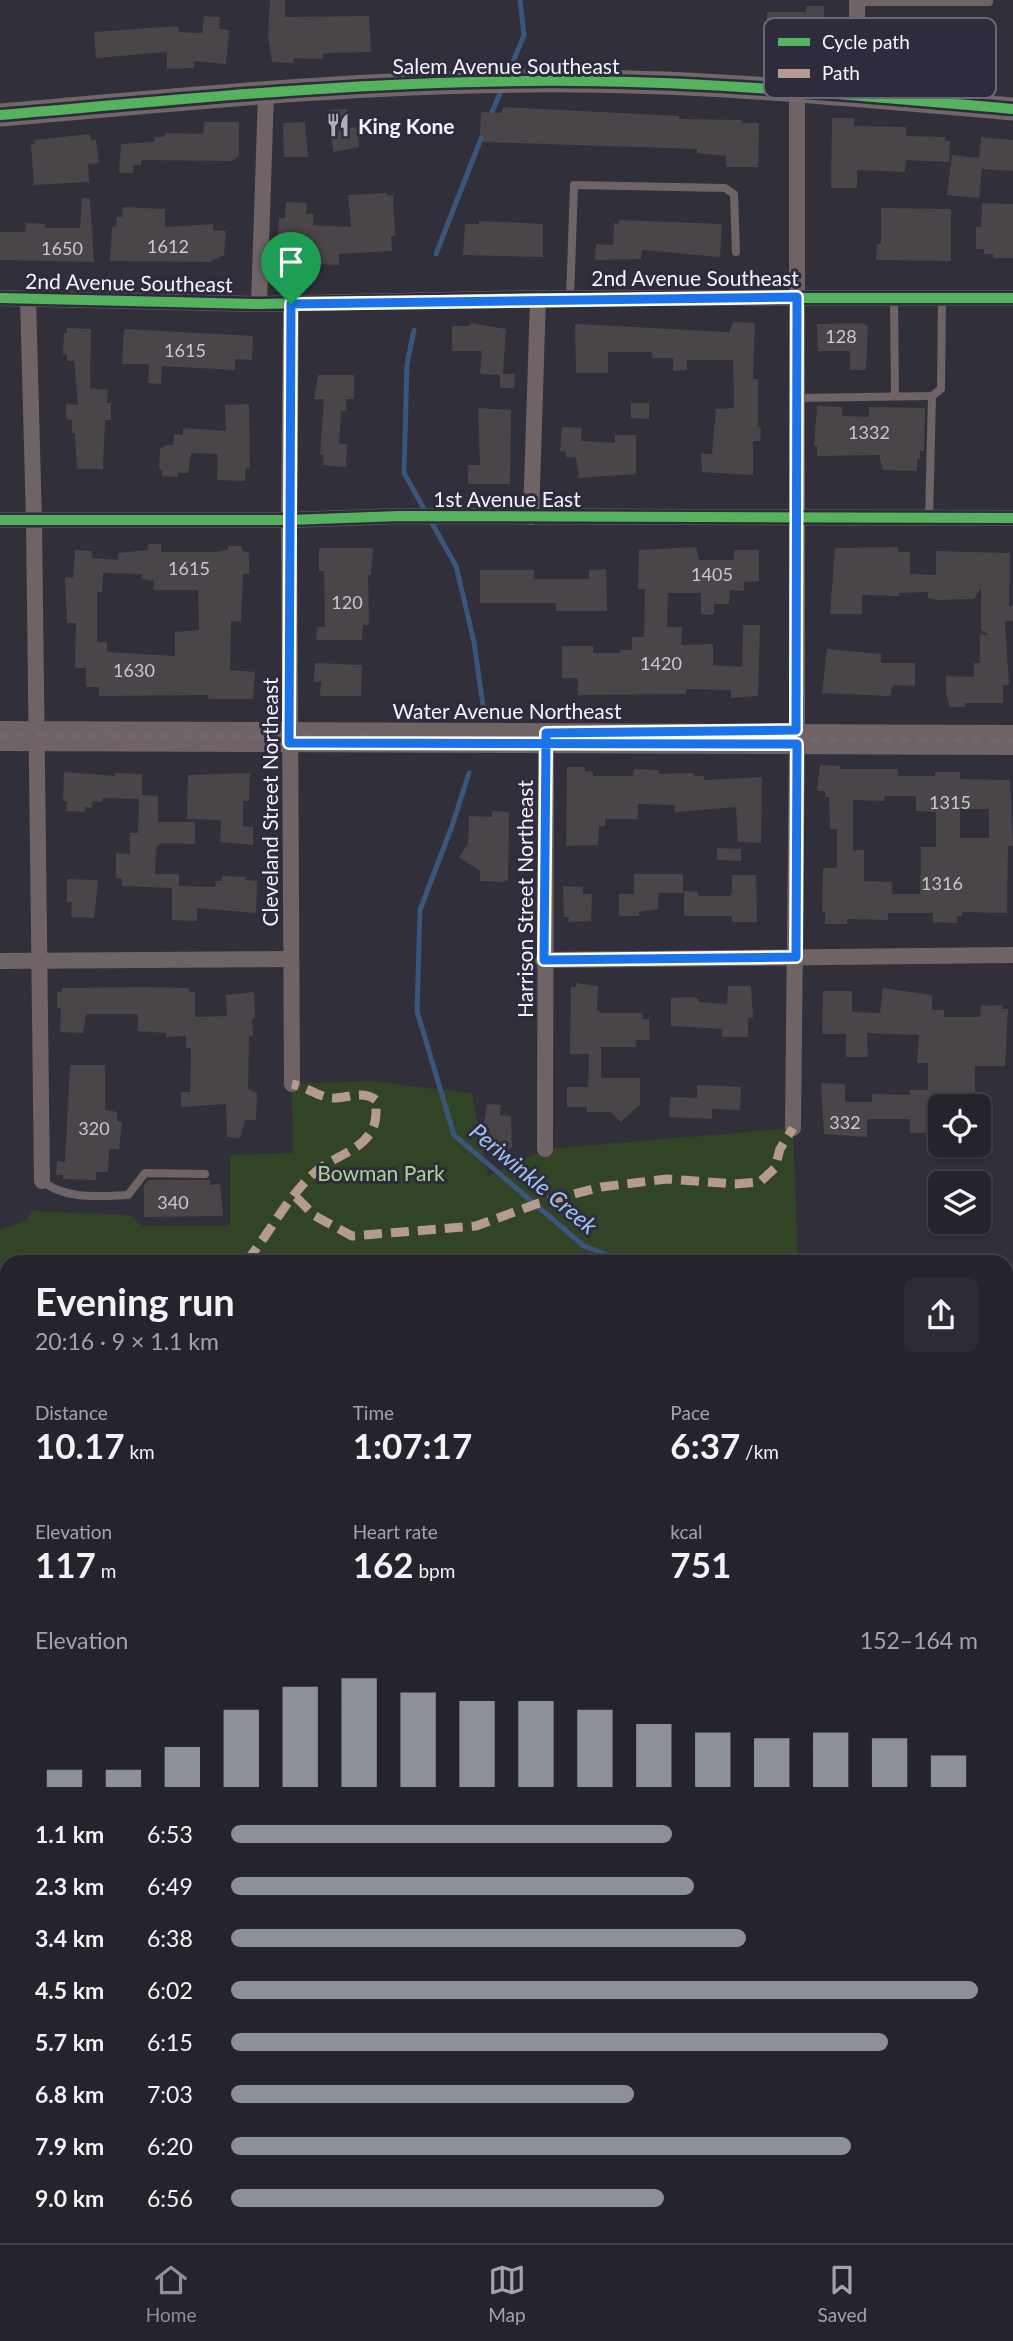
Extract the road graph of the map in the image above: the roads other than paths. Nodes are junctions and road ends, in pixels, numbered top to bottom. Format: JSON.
{"nodes":[{"id":1,"x":857,"y":1,"type":"edge"},
{"id":2,"x":989,"y":2,"type":"dead end"},
{"id":3,"x":764,"y":90,"type":"edge"},
{"id":4,"x":266,"y":93,"type":"junction"},
{"id":5,"x":797,"y":98,"type":"edge"},
{"id":6,"x":884,"y":98,"type":"edge"},
{"id":7,"x":1013,"y":108,"type":"edge"},
{"id":8,"x":0,"y":115,"type":"edge"},
{"id":9,"x":736,"y":252,"type":"dead end"},
{"id":10,"x":797,"y":297,"type":"junction"},
{"id":11,"x":894,"y":297,"type":"junction"},
{"id":12,"x":0,"y":298,"type":"edge"},
{"id":13,"x":28,"y":298,"type":"junction"},
{"id":14,"x":538,"y":298,"type":"junction"},
{"id":15,"x":570,"y":298,"type":"junction"},
{"id":16,"x":943,"y":298,"type":"junction"},
{"id":17,"x":1013,"y":298,"type":"edge"},
{"id":18,"x":259,"y":304,"type":"junction"},
{"id":19,"x":291,"y":304,"type":"junction"},
{"id":20,"x":895,"y":395,"type":"junction"},
{"id":21,"x":932,"y":396,"type":"junction"},
{"id":22,"x":796,"y":398,"type":"junction"},
{"id":23,"x":531,"y":517,"type":"junction"},
{"id":24,"x":1013,"y":518,"type":"edge"},
{"id":25,"x":795,"y":519,"type":"junction"},
{"id":26,"x":929,"y":519,"type":"junction"},
{"id":27,"x":0,"y":520,"type":"edge"},
{"id":28,"x":289,"y":520,"type":"junction"},
{"id":29,"x":34,"y":521,"type":"junction"},
{"id":30,"x":0,"y":729,"type":"edge"},
{"id":31,"x":1013,"y":733,"type":"edge"},
{"id":32,"x":37,"y":736,"type":"junction"},
{"id":33,"x":289,"y":736,"type":"junction"},
{"id":34,"x":797,"y":737,"type":"junction"},
{"id":35,"x":546,"y":738,"type":"junction"},
{"id":36,"x":0,"y":743,"type":"edge"},
{"id":37,"x":1013,"y":747,"type":"edge"},
{"id":38,"x":1013,"y":955,"type":"edge"},
{"id":39,"x":796,"y":957,"type":"junction"},
{"id":40,"x":291,"y":959,"type":"junction"},
{"id":41,"x":544,"y":960,"type":"junction"},
{"id":42,"x":0,"y":961,"type":"edge"},
{"id":43,"x":40,"y":962,"type":"junction"},
{"id":44,"x":292,"y":1084,"type":"dead end"},
{"id":45,"x":793,"y":1128,"type":"dead end"},
{"id":46,"x":545,"y":1149,"type":"dead end"},
{"id":47,"x":205,"y":1174,"type":"dead end"},
{"id":48,"x":42,"y":1181,"type":"joint"}],
"edges":[{"from":1,"to":2,"type":"lane"},
{"from":3,"to":4,"type":"main road","name":"Salem Avenue Southeast"},
{"from":4,"to":8,"type":"main road","name":"Salem Avenue Southeast"},
{"from":4,"to":18,"type":"street"},
{"from":5,"to":10,"type":"street"},
{"from":6,"to":7,"type":"main road","name":"Salem Avenue Southeast"},
{"from":9,"to":15,"type":"lane"},
{"from":10,"to":11,"type":"street","name":"2nd Avenue Southeast"},
{"from":10,"to":15,"type":"street","name":"2nd Avenue Southeast"},
{"from":10,"to":22,"type":"street"},
{"from":11,"to":16,"type":"street","name":"2nd Avenue Southeast"},
{"from":11,"to":20,"type":"lane"},
{"from":12,"to":13,"type":"street","name":"2nd Avenue Southeast"},
{"from":13,"to":18,"type":"street","name":"2nd Avenue Southeast"},
{"from":13,"to":29,"type":"street"},
{"from":14,"to":15,"type":"street","name":"2nd Avenue Southeast"},
{"from":14,"to":19,"type":"street","name":"2nd Avenue Southeast"},
{"from":14,"to":23,"type":"street"},
{"from":16,"to":17,"type":"street","name":"2nd Avenue Southeast"},
{"from":16,"to":21,"type":"lane"},
{"from":18,"to":19,"type":"street","name":"2nd Avenue Southeast"},
{"from":19,"to":28,"type":"street","name":"Cleveland Street Northeast"},
{"from":20,"to":21,"type":"lane"},
{"from":20,"to":22,"type":"lane"},
{"from":21,"to":26,"type":"lane"},
{"from":22,"to":25,"type":"street"},
{"from":23,"to":25,"type":"street","name":"1st Avenue East"},
{"from":23,"to":28,"type":"street","name":"1st Avenue East"},
{"from":24,"to":26,"type":"street","name":"1st Avenue East"},
{"from":25,"to":26,"type":"street","name":"1st Avenue East"},
{"from":25,"to":34,"type":"street"},
{"from":27,"to":29,"type":"street","name":"1st Avenue East"},
{"from":28,"to":29,"type":"street","name":"1st Avenue East"},
{"from":28,"to":33,"type":"street","name":"Cleveland Street Northeast"},
{"from":29,"to":32,"type":"street"},
{"from":30,"to":32,"type":"street","name":"Water Avenue Northeast"},
{"from":31,"to":34,"type":"street","name":"Water Avenue Northeast"},
{"from":32,"to":33,"type":"street","name":"Water Avenue Northeast"},
{"from":32,"to":36,"type":"street","name":"Water Avenue Northeast"},
{"from":32,"to":43,"type":"street"},
{"from":33,"to":35,"type":"street","name":"Water Avenue Northeast"},
{"from":33,"to":40,"type":"street","name":"Cleveland Street Northeast"},
{"from":34,"to":35,"type":"street","name":"Water Avenue Northeast"},
{"from":34,"to":37,"type":"street","name":"Water Avenue Northeast"},
{"from":34,"to":39,"type":"street"},
{"from":35,"to":41,"type":"street","name":"Harrison Street Northeast"},
{"from":38,"to":39,"type":"street"},
{"from":39,"to":41,"type":"street"},
{"from":39,"to":45,"type":"street"},
{"from":40,"to":43,"type":"street"},
{"from":40,"to":44,"type":"street","name":"Cleveland Street Northeast"},
{"from":41,"to":46,"type":"street","name":"Harrison Street Northeast"},
{"from":42,"to":43,"type":"street"},
{"from":43,"to":48,"type":"street"},
{"from":47,"to":48,"type":"lane"}]}
